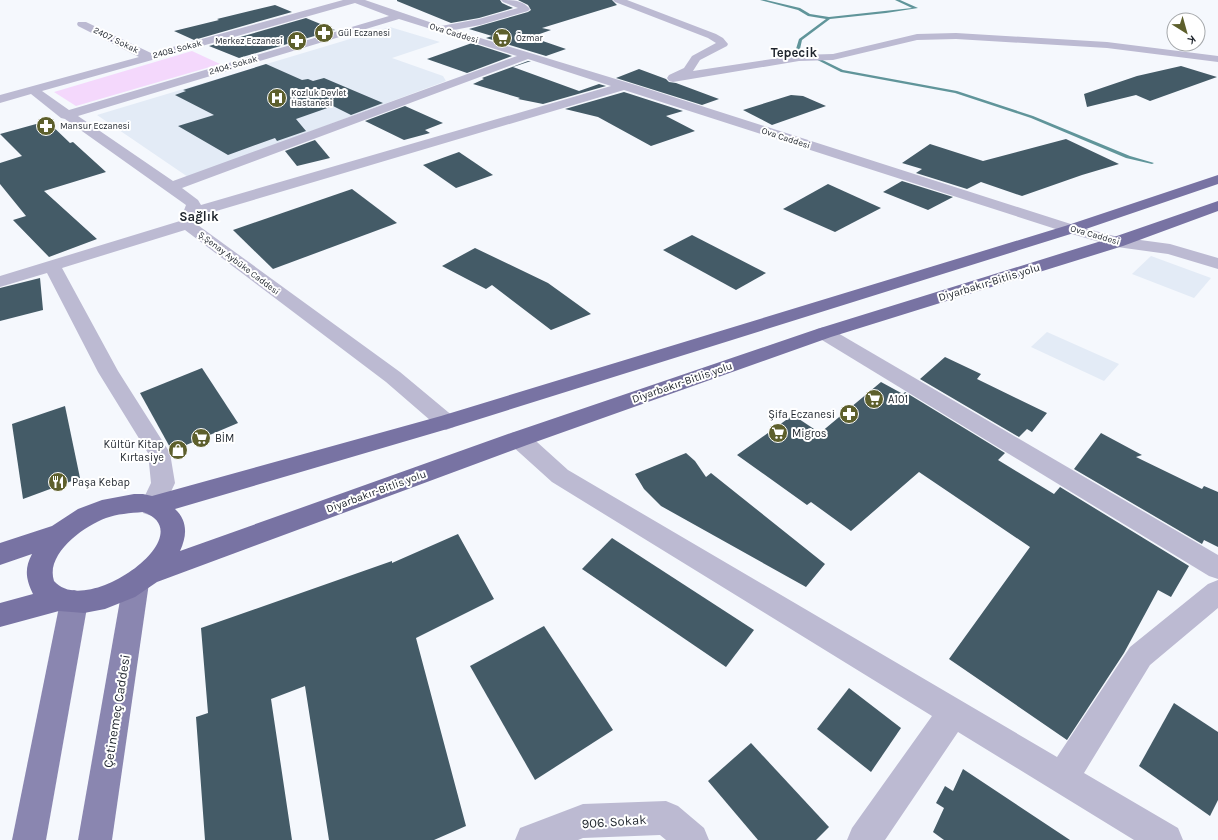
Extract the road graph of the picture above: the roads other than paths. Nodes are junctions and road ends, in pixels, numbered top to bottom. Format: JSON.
{"nodes":[{"id":1,"x":355,"y":0,"type":"edge"},
{"id":2,"x":506,"y":0,"type":"edge"},
{"id":3,"x":618,"y":0,"type":"edge"},
{"id":4,"x":399,"y":16,"type":"junction"},
{"id":5,"x":82,"y":24,"type":"dead end"},
{"id":6,"x":441,"y":29,"type":"junction"},
{"id":7,"x":528,"y":56,"type":"junction"},
{"id":8,"x":149,"y":57,"type":"junction"},
{"id":9,"x":1218,"y":59,"type":"edge"},
{"id":10,"x":675,"y":77,"type":"junction"},
{"id":11,"x":623,"y":86,"type":"junction"},
{"id":12,"x":32,"y":89,"type":"junction"},
{"id":13,"x":638,"y":90,"type":"junction"},
{"id":14,"x":0,"y":99,"type":"edge"},
{"id":15,"x":66,"y":114,"type":"junction"},
{"id":16,"x":1218,"y":179,"type":"edge"},
{"id":17,"x":171,"y":187,"type":"junction"},
{"id":18,"x":1218,"y":206,"type":"edge"},
{"id":19,"x":188,"y":219,"type":"junction"},
{"id":20,"x":1070,"y":229,"type":"junction"},
{"id":21,"x":1117,"y":242,"type":"junction"},
{"id":22,"x":1218,"y":264,"type":"edge"},
{"id":23,"x":52,"y":266,"type":"junction"},
{"id":24,"x":0,"y":282,"type":"edge"},
{"id":25,"x":824,"y":332,"type":"junction"},
{"id":26,"x":446,"y":422,"type":"junction"},
{"id":27,"x":519,"y":439,"type":"junction"},
{"id":28,"x":152,"y":506,"type":"junction"},
{"id":29,"x":60,"y":534,"type":"junction"},
{"id":30,"x":0,"y":554,"type":"edge"},
{"id":31,"x":1218,"y":568,"type":"edge"},
{"id":32,"x":143,"y":578,"type":"junction"},
{"id":33,"x":1218,"y":592,"type":"edge"},
{"id":34,"x":66,"y":600,"type":"junction"},
{"id":35,"x":0,"y":615,"type":"edge"},
{"id":36,"x":954,"y":712,"type":"junction"},
{"id":37,"x":1062,"y":778,"type":"junction"},
{"id":38,"x":29,"y":840,"type":"edge"},
{"id":39,"x":95,"y":840,"type":"edge"},
{"id":40,"x":532,"y":840,"type":"edge"},
{"id":41,"x":692,"y":840,"type":"edge"},
{"id":42,"x":864,"y":840,"type":"edge"},
{"id":43,"x":1166,"y":840,"type":"edge"}],
"edges":[{"from":1,"to":4,"type":"street","name":"Ova Caddesi"},
{"from":1,"to":8,"type":"street","name":"2408. Sokak"},
{"from":2,"to":6,"type":"street"},
{"from":3,"to":10,"type":"street"},
{"from":4,"to":6,"type":"street","name":"Ova Caddesi"},
{"from":4,"to":15,"type":"street","name":"2404. Sokak"},
{"from":5,"to":8,"type":"street","name":"2407. Sokak"},
{"from":6,"to":7,"type":"street","name":"Ova Caddesi"},
{"from":7,"to":11,"type":"street","name":"Ova Caddesi"},
{"from":7,"to":17,"type":"street"},
{"from":8,"to":12,"type":"street","name":"2408. Sokak"},
{"from":9,"to":10,"type":"street"},
{"from":10,"to":13,"type":"street"},
{"from":11,"to":13,"type":"street","name":"Ova Caddesi"},
{"from":11,"to":19,"type":"street"},
{"from":12,"to":14,"type":"street","name":"2408. Sokak"},
{"from":12,"to":15,"type":"street"},
{"from":13,"to":20,"type":"street","name":"Ova Caddesi"},
{"from":15,"to":17,"type":"street"},
{"from":16,"to":20,"type":"highway"},
{"from":17,"to":19,"type":"street"},
{"from":18,"to":21,"type":"highway","name":"Diyarbakır-Bitlis yolu"},
{"from":19,"to":23,"type":"street"},
{"from":19,"to":26,"type":"street","name":"Ş.Şenay Aybüke Caddesi"},
{"from":20,"to":21,"type":"street","name":"Ova Caddesi"},
{"from":20,"to":26,"type":"highway"},
{"from":21,"to":22,"type":"street","name":"Ova Caddesi"},
{"from":21,"to":25,"type":"highway","name":"Diyarbakır-Bitlis yolu"},
{"from":23,"to":24,"type":"street"},
{"from":23,"to":28,"type":"street"},
{"from":25,"to":27,"type":"highway","name":"Diyarbakır-Bitlis yolu"},
{"from":25,"to":31,"type":"street"},
{"from":26,"to":28,"type":"highway"},
{"from":27,"to":32,"type":"highway","name":"Diyarbakır-Bitlis yolu"},
{"from":27,"to":36,"type":"street"},
{"from":28,"to":29,"type":"highway"},
{"from":28,"to":32,"type":"highway"},
{"from":29,"to":30,"type":"highway"},
{"from":29,"to":34,"type":"highway"},
{"from":32,"to":34,"type":"highway"},
{"from":32,"to":39,"type":"main road","name":"Çetinemeç Caddesi"},
{"from":33,"to":37,"type":"street"},
{"from":34,"to":35,"type":"highway"},
{"from":34,"to":38,"type":"main road"},
{"from":36,"to":37,"type":"street"},
{"from":36,"to":42,"type":"street"},
{"from":37,"to":43,"type":"street"},
{"from":40,"to":41,"type":"street","name":"906. Sokak"}]}
